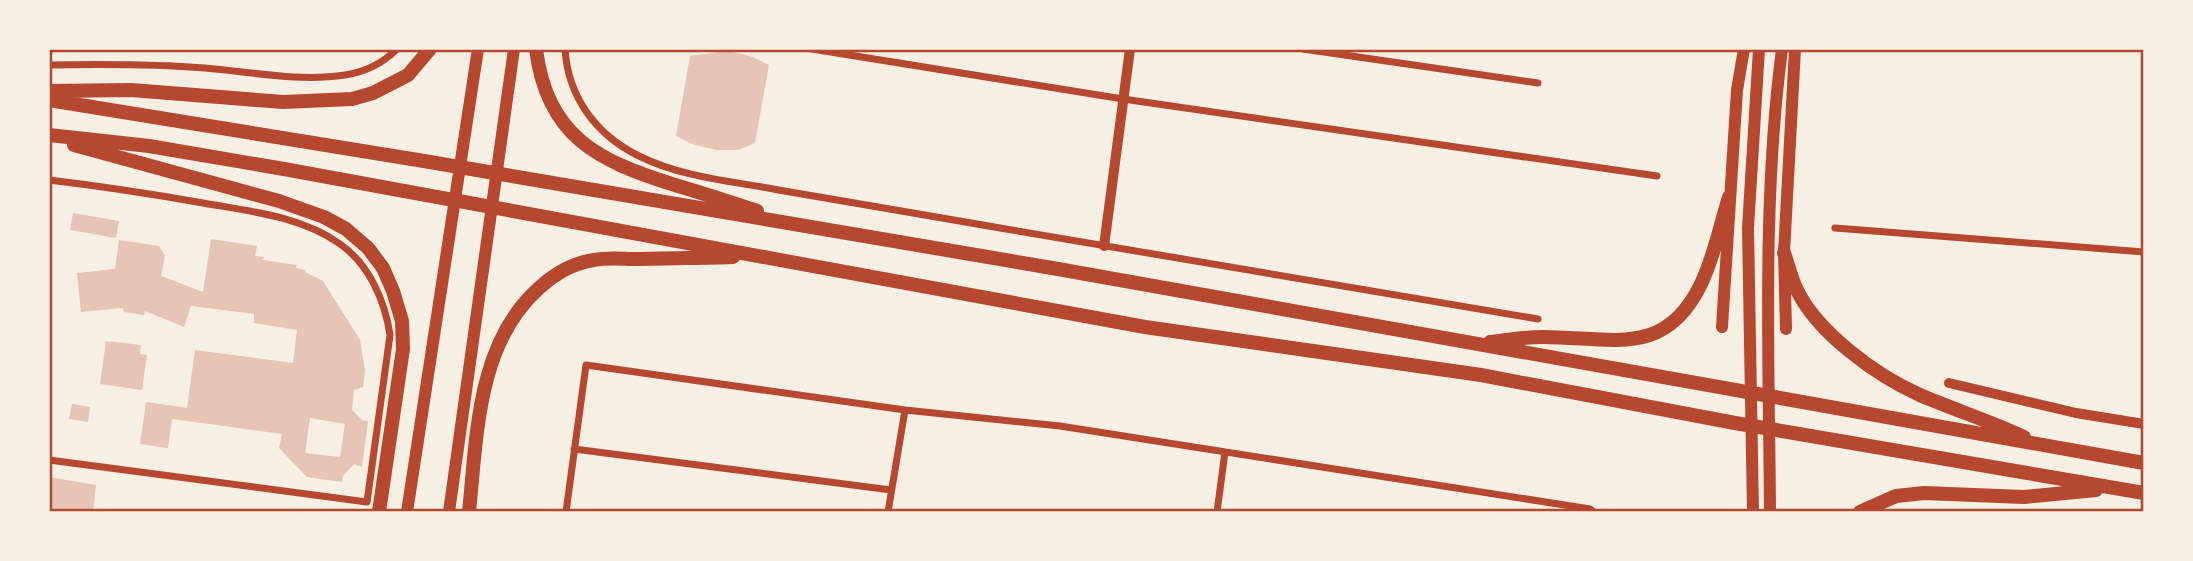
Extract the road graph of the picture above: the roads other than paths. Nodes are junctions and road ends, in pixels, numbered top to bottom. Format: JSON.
{"nodes":[{"id":1,"x":397,"y":49,"type":"edge"},
{"id":2,"x":430,"y":49,"type":"edge"},
{"id":3,"x":478,"y":49,"type":"edge"},
{"id":4,"x":514,"y":49,"type":"edge"},
{"id":5,"x":536,"y":49,"type":"edge"},
{"id":6,"x":565,"y":49,"type":"edge"},
{"id":7,"x":812,"y":49,"type":"edge"},
{"id":8,"x":1130,"y":49,"type":"edge"},
{"id":9,"x":1303,"y":49,"type":"edge"},
{"id":10,"x":1744,"y":49,"type":"edge"},
{"id":11,"x":1759,"y":49,"type":"edge"},
{"id":12,"x":1782,"y":49,"type":"edge"},
{"id":13,"x":1795,"y":49,"type":"edge"},
{"id":14,"x":49,"y":65,"type":"edge"},
{"id":15,"x":1538,"y":83,"type":"dead end"},
{"id":16,"x":49,"y":91,"type":"edge"},
{"id":17,"x":1123,"y":99,"type":"junction"},
{"id":18,"x":49,"y":100,"type":"edge"},
{"id":19,"x":49,"y":136,"type":"edge"},
{"id":20,"x":1657,"y":176,"type":"dead end"},
{"id":21,"x":49,"y":180,"type":"edge"},
{"id":22,"x":1729,"y":197,"type":"junction"},
{"id":23,"x":805,"y":226,"type":"junction"},
{"id":24,"x":1835,"y":228,"type":"dead end"},
{"id":25,"x":1104,"y":246,"type":"junction"},
{"id":26,"x":1784,"y":253,"type":"junction"},
{"id":27,"x":2144,"y":253,"type":"edge"},
{"id":28,"x":763,"y":257,"type":"junction"},
{"id":29,"x":1538,"y":319,"type":"dead end"},
{"id":30,"x":1722,"y":327,"type":"dead end"},
{"id":31,"x":1786,"y":329,"type":"dead end"},
{"id":32,"x":1473,"y":344,"type":"junction"},
{"id":33,"x":1949,"y":383,"type":"dead end"},
{"id":34,"x":905,"y":410,"type":"junction"},
{"id":35,"x":2144,"y":424,"type":"edge"},
{"id":36,"x":2045,"y":446,"type":"junction"},
{"id":37,"x":574,"y":449,"type":"junction"},
{"id":38,"x":1225,"y":452,"type":"junction"},
{"id":39,"x":49,"y":460,"type":"edge"},
{"id":40,"x":2144,"y":463,"type":"edge"},
{"id":41,"x":2115,"y":488,"type":"junction"},
{"id":42,"x":891,"y":490,"type":"junction"},
{"id":43,"x":2144,"y":493,"type":"edge"},
{"id":44,"x":379,"y":512,"type":"edge"},
{"id":45,"x":407,"y":512,"type":"edge"},
{"id":46,"x":449,"y":512,"type":"edge"},
{"id":47,"x":469,"y":512,"type":"edge"},
{"id":48,"x":566,"y":512,"type":"edge"},
{"id":49,"x":888,"y":512,"type":"edge"},
{"id":50,"x":1217,"y":512,"type":"edge"},
{"id":51,"x":1594,"y":512,"type":"edge"},
{"id":52,"x":1753,"y":512,"type":"edge"},
{"id":53,"x":1770,"y":512,"type":"edge"},
{"id":54,"x":1860,"y":512,"type":"edge"}],
"edges":[{"from":1,"to":14,"type":"street"},
{"from":2,"to":16,"type":"highway"},
{"from":3,"to":45,"type":"main road"},
{"from":4,"to":46,"type":"main road"},
{"from":5,"to":23,"type":"highway"},
{"from":6,"to":25,"type":"street"},
{"from":7,"to":17,"type":"street"},
{"from":8,"to":17,"type":"street"},
{"from":9,"to":15,"type":"street"},
{"from":10,"to":22,"type":"main road"},
{"from":11,"to":52,"type":"main road"},
{"from":12,"to":53,"type":"main road"},
{"from":13,"to":26,"type":"main road"},
{"from":17,"to":20,"type":"street"},
{"from":17,"to":25,"type":"street"},
{"from":18,"to":23,"type":"highway"},
{"from":19,"to":28,"type":"highway"},
{"from":19,"to":44,"type":"highway"},
{"from":21,"to":39,"type":"street"},
{"from":22,"to":30,"type":"main road"},
{"from":22,"to":32,"type":"highway"},
{"from":23,"to":32,"type":"highway"},
{"from":24,"to":27,"type":"street"},
{"from":25,"to":29,"type":"street"},
{"from":26,"to":31,"type":"main road"},
{"from":26,"to":36,"type":"highway"},
{"from":28,"to":41,"type":"highway"},
{"from":28,"to":47,"type":"highway"},
{"from":32,"to":36,"type":"highway"},
{"from":33,"to":35,"type":"street"},
{"from":34,"to":37,"type":"street"},
{"from":34,"to":38,"type":"street"},
{"from":34,"to":42,"type":"street"},
{"from":36,"to":40,"type":"highway"},
{"from":37,"to":42,"type":"street"},
{"from":37,"to":48,"type":"street"},
{"from":38,"to":50,"type":"street"},
{"from":38,"to":51,"type":"street"},
{"from":41,"to":43,"type":"highway"},
{"from":41,"to":54,"type":"highway"},
{"from":42,"to":49,"type":"street"}]}
